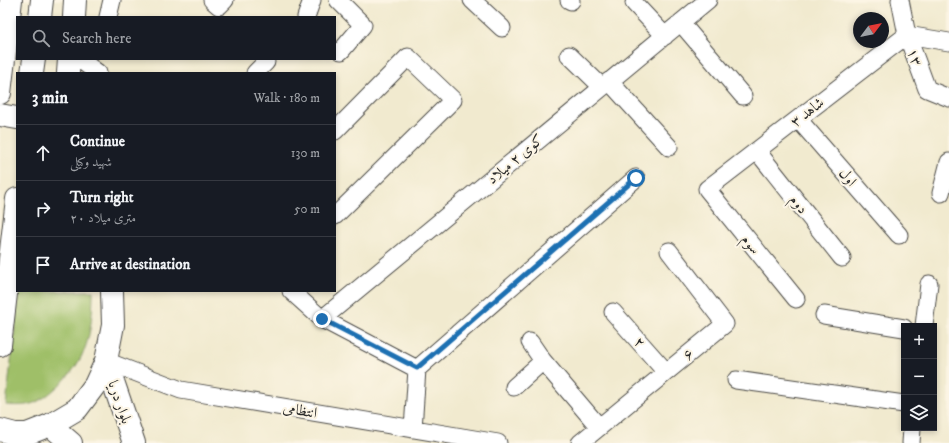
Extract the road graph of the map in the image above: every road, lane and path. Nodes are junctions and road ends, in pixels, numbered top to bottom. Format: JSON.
{"nodes":[{"id":1,"x":11,"y":0,"type":"edge"},
{"id":2,"x":42,"y":0,"type":"edge"},
{"id":3,"x":75,"y":0,"type":"edge"},
{"id":4,"x":112,"y":0,"type":"edge"},
{"id":5,"x":312,"y":0,"type":"edge"},
{"id":6,"x":338,"y":0,"type":"edge"},
{"id":7,"x":472,"y":0,"type":"edge"},
{"id":8,"x":708,"y":0,"type":"edge"},
{"id":9,"x":900,"y":0,"type":"edge"},
{"id":10,"x":634,"y":3,"type":"dead end"},
{"id":11,"x":40,"y":16,"type":"edge"},
{"id":12,"x":74,"y":16,"type":"edge"},
{"id":13,"x":108,"y":16,"type":"edge"},
{"id":14,"x":306,"y":16,"type":"edge"},
{"id":15,"x":680,"y":23,"type":"junction"},
{"id":16,"x":502,"y":28,"type":"dead end"},
{"id":17,"x":907,"y":35,"type":"junction"},
{"id":18,"x":665,"y":36,"type":"junction"},
{"id":19,"x":949,"y":42,"type":"edge"},
{"id":20,"x":341,"y":51,"type":"dead end"},
{"id":21,"x":569,"y":55,"type":"dead end"},
{"id":22,"x":34,"y":60,"type":"edge"},
{"id":23,"x":70,"y":60,"type":"edge"},
{"id":24,"x":80,"y":60,"type":"edge"},
{"id":25,"x":32,"y":72,"type":"edge"},
{"id":26,"x":68,"y":72,"type":"edge"},
{"id":27,"x":97,"y":72,"type":"edge"},
{"id":28,"x":606,"y":84,"type":"junction"},
{"id":29,"x":0,"y":93,"type":"edge"},
{"id":30,"x":743,"y":96,"type":"dead end"},
{"id":31,"x":949,"y":98,"type":"edge"},
{"id":32,"x":0,"y":115,"type":"edge"},
{"id":33,"x":16,"y":118,"type":"edge"},
{"id":34,"x":798,"y":119,"type":"junction"},
{"id":35,"x":336,"y":130,"type":"edge"},
{"id":36,"x":669,"y":147,"type":"dead end"},
{"id":37,"x":757,"y":151,"type":"junction"},
{"id":38,"x":949,"y":162,"type":"edge"},
{"id":39,"x":636,"y":178,"type":"dead end"},
{"id":40,"x":707,"y":189,"type":"joint"},
{"id":41,"x":941,"y":194,"type":"dead end"},
{"id":42,"x":16,"y":208,"type":"edge"},
{"id":43,"x":336,"y":215,"type":"edge"},
{"id":44,"x":899,"y":236,"type":"dead end"},
{"id":45,"x":669,"y":251,"type":"dead end"},
{"id":46,"x":842,"y":258,"type":"dead end"},
{"id":47,"x":929,"y":284,"type":"dead end"},
{"id":48,"x":112,"y":292,"type":"edge"},
{"id":49,"x":292,"y":292,"type":"edge"},
{"id":50,"x":796,"y":299,"type":"dead end"},
{"id":51,"x":613,"y":312,"type":"dead end"},
{"id":52,"x":824,"y":315,"type":"dead end"},
{"id":53,"x":322,"y":319,"type":"junction"},
{"id":54,"x":924,"y":323,"type":"edge"},
{"id":55,"x":901,"y":328,"type":"edge"},
{"id":56,"x":530,"y":342,"type":"dead end"},
{"id":57,"x":0,"y":345,"type":"edge"},
{"id":58,"x":106,"y":361,"type":"junction"},
{"id":59,"x":543,"y":361,"type":"junction"},
{"id":60,"x":417,"y":368,"type":"junction"},
{"id":61,"x":666,"y":372,"type":"junction"},
{"id":62,"x":736,"y":380,"type":"dead end"},
{"id":63,"x":514,"y":387,"type":"dead end"},
{"id":64,"x":901,"y":404,"type":"edge"},
{"id":65,"x":50,"y":425,"type":"junction"},
{"id":66,"x":599,"y":427,"type":"junction"},
{"id":67,"x":413,"y":429,"type":"junction"},
{"id":68,"x":912,"y":431,"type":"edge"},
{"id":69,"x":16,"y":435,"type":"edge"},
{"id":70,"x":71,"y":443,"type":"edge"},
{"id":71,"x":134,"y":443,"type":"edge"},
{"id":72,"x":498,"y":443,"type":"edge"},
{"id":73,"x":580,"y":443,"type":"edge"},
{"id":74,"x":911,"y":443,"type":"edge"}],
"edges":[{"from":1,"to":29,"type":"main road"},
{"from":2,"to":11,"type":"main road"},
{"from":3,"to":12,"type":"main road"},
{"from":4,"to":13,"type":"street"},
{"from":5,"to":14,"type":"street"},
{"from":6,"to":20,"type":"street"},
{"from":7,"to":16,"type":"street"},
{"from":8,"to":15,"type":"street","name":"کوی ۲ میلاد"},
{"from":9,"to":17,"type":"street","name":"۱۳"},
{"from":10,"to":18,"type":"street"},
{"from":15,"to":18,"type":"street","name":"کوی ۲ میلاد"},
{"from":15,"to":30,"type":"street"},
{"from":17,"to":19,"type":"street"},
{"from":17,"to":31,"type":"street","name":"۱۳"},
{"from":17,"to":34,"type":"street","name":"شاهد ۳"},
{"from":18,"to":28,"type":"street","name":"کوی ۲ میلاد"},
{"from":21,"to":28,"type":"street"},
{"from":22,"to":25,"type":"main road"},
{"from":23,"to":26,"type":"main road"},
{"from":24,"to":27,"type":"street"},
{"from":28,"to":36,"type":"street"},
{"from":28,"to":53,"type":"street","name":"کوی ۲ میلاد"},
{"from":32,"to":33,"type":"main road"},
{"from":34,"to":37,"type":"street","name":"شاهد ۳"},
{"from":34,"to":44,"type":"street","name":"اول"},
{"from":35,"to":43,"type":"street"},
{"from":37,"to":40,"type":"street","name":"شاهد ۳"},
{"from":37,"to":46,"type":"street","name":"دوم"},
{"from":38,"to":41,"type":"street"},
{"from":39,"to":60,"type":"street"},
{"from":40,"to":50,"type":"street","name":"سوم"},
{"from":42,"to":57,"type":"main road"},
{"from":45,"to":61,"type":"street","name":"۶"},
{"from":47,"to":54,"type":"street"},
{"from":48,"to":58,"type":"main road"},
{"from":49,"to":53,"type":"street"},
{"from":51,"to":61,"type":"street","name":"۲"},
{"from":52,"to":55,"type":"street"},
{"from":53,"to":60,"type":"street"},
{"from":56,"to":59,"type":"street"},
{"from":58,"to":65,"type":"main road"},
{"from":58,"to":67,"type":"street","name":"انتظامی"},
{"from":58,"to":71,"type":"main road","name":"بلوار دریا"},
{"from":59,"to":63,"type":"street"},
{"from":59,"to":66,"type":"street"},
{"from":60,"to":67,"type":"street"},
{"from":61,"to":66,"type":"street","name":"۶"},
{"from":62,"to":64,"type":"street"},
{"from":65,"to":69,"type":"main road"},
{"from":65,"to":70,"type":"main road"},
{"from":66,"to":73,"type":"street","name":"۶"},
{"from":67,"to":72,"type":"street","name":"انتظامی"},
{"from":68,"to":74,"type":"street"}]}
